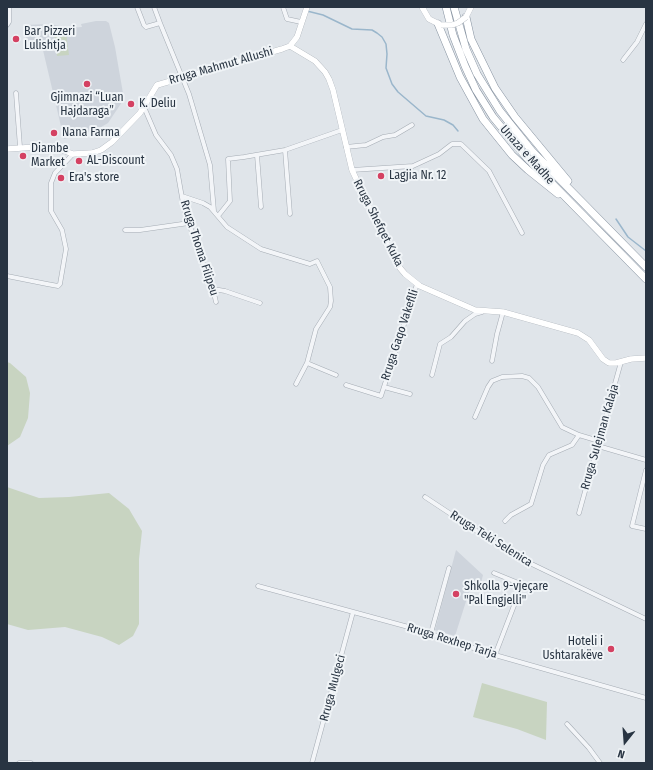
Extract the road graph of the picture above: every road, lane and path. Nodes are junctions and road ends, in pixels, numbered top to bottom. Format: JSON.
{"nodes":[{"id":1,"x":9,"y":7,"type":"edge"},
{"id":2,"x":137,"y":7,"type":"edge"},
{"id":3,"x":154,"y":7,"type":"edge"},
{"id":4,"x":283,"y":7,"type":"edge"},
{"id":5,"x":306,"y":7,"type":"edge"},
{"id":6,"x":422,"y":7,"type":"edge"},
{"id":7,"x":446,"y":7,"type":"edge"},
{"id":8,"x":454,"y":7,"type":"edge"},
{"id":9,"x":471,"y":7,"type":"edge"},
{"id":10,"x":466,"y":17,"type":"junction"},
{"id":11,"x":301,"y":22,"type":"junction"},
{"id":12,"x":8,"y":23,"type":"edge"},
{"id":13,"x":160,"y":23,"type":"junction"},
{"id":14,"x":440,"y":24,"type":"junction"},
{"id":15,"x":646,"y":24,"type":"edge"},
{"id":16,"x":290,"y":46,"type":"junction"},
{"id":17,"x":622,"y":60,"type":"dead end"},
{"id":18,"x":183,"y":77,"type":"junction"},
{"id":19,"x":16,"y":93,"type":"dead end"},
{"id":20,"x":144,"y":107,"type":"junction"},
{"id":21,"x":412,"y":125,"type":"dead end"},
{"id":22,"x":342,"y":130,"type":"junction"},
{"id":23,"x":20,"y":147,"type":"junction"},
{"id":24,"x":346,"y":147,"type":"junction"},
{"id":25,"x":7,"y":149,"type":"edge"},
{"id":26,"x":285,"y":150,"type":"junction"},
{"id":27,"x":73,"y":154,"type":"junction"},
{"id":28,"x":257,"y":156,"type":"junction"},
{"id":29,"x":352,"y":170,"type":"junction"},
{"id":30,"x":182,"y":196,"type":"junction"},
{"id":31,"x":261,"y":206,"type":"dead end"},
{"id":32,"x":214,"y":211,"type":"junction"},
{"id":33,"x":592,"y":211,"type":"junction"},
{"id":34,"x":290,"y":214,"type":"dead end"},
{"id":35,"x":218,"y":216,"type":"junction"},
{"id":36,"x":585,"y":216,"type":"junction"},
{"id":37,"x":188,"y":223,"type":"junction"},
{"id":38,"x":125,"y":230,"type":"dead end"},
{"id":39,"x":522,"y":233,"type":"dead end"},
{"id":40,"x":646,"y":267,"type":"edge"},
{"id":41,"x":7,"y":276,"type":"edge"},
{"id":42,"x":646,"y":279,"type":"edge"},
{"id":43,"x":417,"y":284,"type":"junction"},
{"id":44,"x":213,"y":290,"type":"junction"},
{"id":45,"x":216,"y":302,"type":"dead end"},
{"id":46,"x":260,"y":303,"type":"dead end"},
{"id":47,"x":482,"y":312,"type":"junction"},
{"id":48,"x":503,"y":312,"type":"junction"},
{"id":49,"x":646,"y":358,"type":"edge"},
{"id":50,"x":492,"y":361,"type":"dead end"},
{"id":51,"x":621,"y":362,"type":"junction"},
{"id":52,"x":307,"y":363,"type":"junction"},
{"id":53,"x":336,"y":375,"type":"dead end"},
{"id":54,"x":432,"y":375,"type":"dead end"},
{"id":55,"x":296,"y":384,"type":"dead end"},
{"id":56,"x":346,"y":385,"type":"dead end"},
{"id":57,"x":384,"y":387,"type":"junction"},
{"id":58,"x":410,"y":394,"type":"dead end"},
{"id":59,"x":475,"y":417,"type":"dead end"},
{"id":60,"x":580,"y":435,"type":"junction"},
{"id":61,"x":599,"y":441,"type":"junction"},
{"id":62,"x":598,"y":446,"type":"junction"},
{"id":63,"x":646,"y":460,"type":"edge"},
{"id":64,"x":646,"y":470,"type":"edge"},
{"id":65,"x":424,"y":497,"type":"dead end"},
{"id":66,"x":578,"y":513,"type":"dead end"},
{"id":67,"x":505,"y":521,"type":"dead end"},
{"id":68,"x":646,"y":529,"type":"edge"},
{"id":69,"x":449,"y":568,"type":"dead end"},
{"id":70,"x":494,"y":573,"type":"dead end"},
{"id":71,"x":258,"y":586,"type":"dead end"},
{"id":72,"x":353,"y":612,"type":"junction"},
{"id":73,"x":646,"y":619,"type":"edge"},
{"id":74,"x":431,"y":634,"type":"junction"},
{"id":75,"x":495,"y":655,"type":"junction"},
{"id":76,"x":646,"y":698,"type":"edge"},
{"id":77,"x":567,"y":724,"type":"dead end"},
{"id":78,"x":19,"y":763,"type":"edge"},
{"id":79,"x":31,"y":763,"type":"edge"},
{"id":80,"x":312,"y":763,"type":"edge"},
{"id":81,"x":600,"y":763,"type":"edge"}],
"edges":[{"from":1,"to":12,"type":"street"},
{"from":2,"to":13,"type":"street"},
{"from":3,"to":13,"type":"street"},
{"from":4,"to":11,"type":"street"},
{"from":5,"to":11,"type":"street"},
{"from":6,"to":14,"type":"street"},
{"from":7,"to":36,"type":"highway","name":"Unaza e Madhe"},
{"from":8,"to":33,"type":"highway","name":"Unaza e Madhe"},
{"from":9,"to":10,"type":"street"},
{"from":10,"to":14,"type":"street","bridge":true},
{"from":10,"to":33,"type":"highway"},
{"from":11,"to":16,"type":"street"},
{"from":13,"to":18,"type":"street"},
{"from":14,"to":36,"type":"highway"},
{"from":15,"to":17,"type":"street"},
{"from":16,"to":18,"type":"street","name":"Rruga Mahmut Allushi"},
{"from":16,"to":22,"type":"street","name":"Rruga Shefqet Kuka"},
{"from":18,"to":20,"type":"street","name":"Rruga Mahmut Allushi"},
{"from":18,"to":32,"type":"street"},
{"from":19,"to":23,"type":"street"},
{"from":20,"to":27,"type":"street","name":"Rruga Mahmut Allushi"},
{"from":20,"to":30,"type":"street","name":"Rruga Thoma Filipeu"},
{"from":21,"to":24,"type":"street"},
{"from":22,"to":24,"type":"street","name":"Rruga Shefqet Kuka"},
{"from":22,"to":26,"type":"street"},
{"from":23,"to":25,"type":"street"},
{"from":23,"to":27,"type":"street"},
{"from":24,"to":29,"type":"street","name":"Rruga Shefqet Kuka"},
{"from":26,"to":28,"type":"street"},
{"from":26,"to":34,"type":"street"},
{"from":27,"to":41,"type":"street"},
{"from":28,"to":31,"type":"street"},
{"from":28,"to":35,"type":"street"},
{"from":29,"to":39,"type":"street"},
{"from":29,"to":43,"type":"street","name":"Rruga Shefqet Kuka"},
{"from":30,"to":32,"type":"street"},
{"from":30,"to":37,"type":"street","name":"Rruga Thoma Filipeu"},
{"from":32,"to":35,"type":"street"},
{"from":33,"to":40,"type":"highway","name":"Unaza e Madhe"},
{"from":35,"to":52,"type":"street"},
{"from":36,"to":42,"type":"highway","name":"Unaza e Madhe"},
{"from":37,"to":38,"type":"street"},
{"from":37,"to":44,"type":"street","name":"Rruga Thoma Filipeu"},
{"from":43,"to":47,"type":"street","name":"Rruga Shefqet Kuka"},
{"from":43,"to":57,"type":"street","name":"Rruga Gaqo Vakeflli"},
{"from":44,"to":45,"type":"street","name":"Rruga Thoma Filipeu"},
{"from":44,"to":46,"type":"street"},
{"from":47,"to":48,"type":"street","name":"Rruga Shefqet Kuka"},
{"from":47,"to":54,"type":"street"},
{"from":48,"to":50,"type":"street"},
{"from":48,"to":51,"type":"street","name":"Rruga Shefqet Kuka"},
{"from":49,"to":51,"type":"street","name":"Rruga Shefqet Kuka"},
{"from":51,"to":61,"type":"street","name":"Rruga Sulejman Kalaja"},
{"from":52,"to":53,"type":"street"},
{"from":52,"to":55,"type":"street"},
{"from":56,"to":57,"type":"street","name":"Rruga Gaqo Vakeflli"},
{"from":57,"to":58,"type":"street","name":"Rruga Gaqo Vakeflli"},
{"from":59,"to":60,"type":"street"},
{"from":60,"to":61,"type":"street"},
{"from":60,"to":67,"type":"street"},
{"from":61,"to":62,"type":"street","name":"Rruga Sulejman Kalaja"},
{"from":62,"to":63,"type":"street"},
{"from":62,"to":66,"type":"street","name":"Rruga Sulejman Kalaja"},
{"from":64,"to":68,"type":"street"},
{"from":65,"to":73,"type":"street","name":"Rruga Teki Selenica"},
{"from":69,"to":74,"type":"street"},
{"from":70,"to":75,"type":"street"},
{"from":71,"to":72,"type":"street","name":"Rruga Rexhep Tarja"},
{"from":72,"to":74,"type":"street","name":"Rruga Rexhep Tarja"},
{"from":72,"to":80,"type":"street","name":"Rruga Mulgeci"},
{"from":74,"to":75,"type":"street","name":"Rruga Rexhep Tarja"},
{"from":75,"to":76,"type":"street","name":"Rruga Rexhep Tarja"},
{"from":77,"to":81,"type":"street"},
{"from":78,"to":79,"type":"street"}]}
